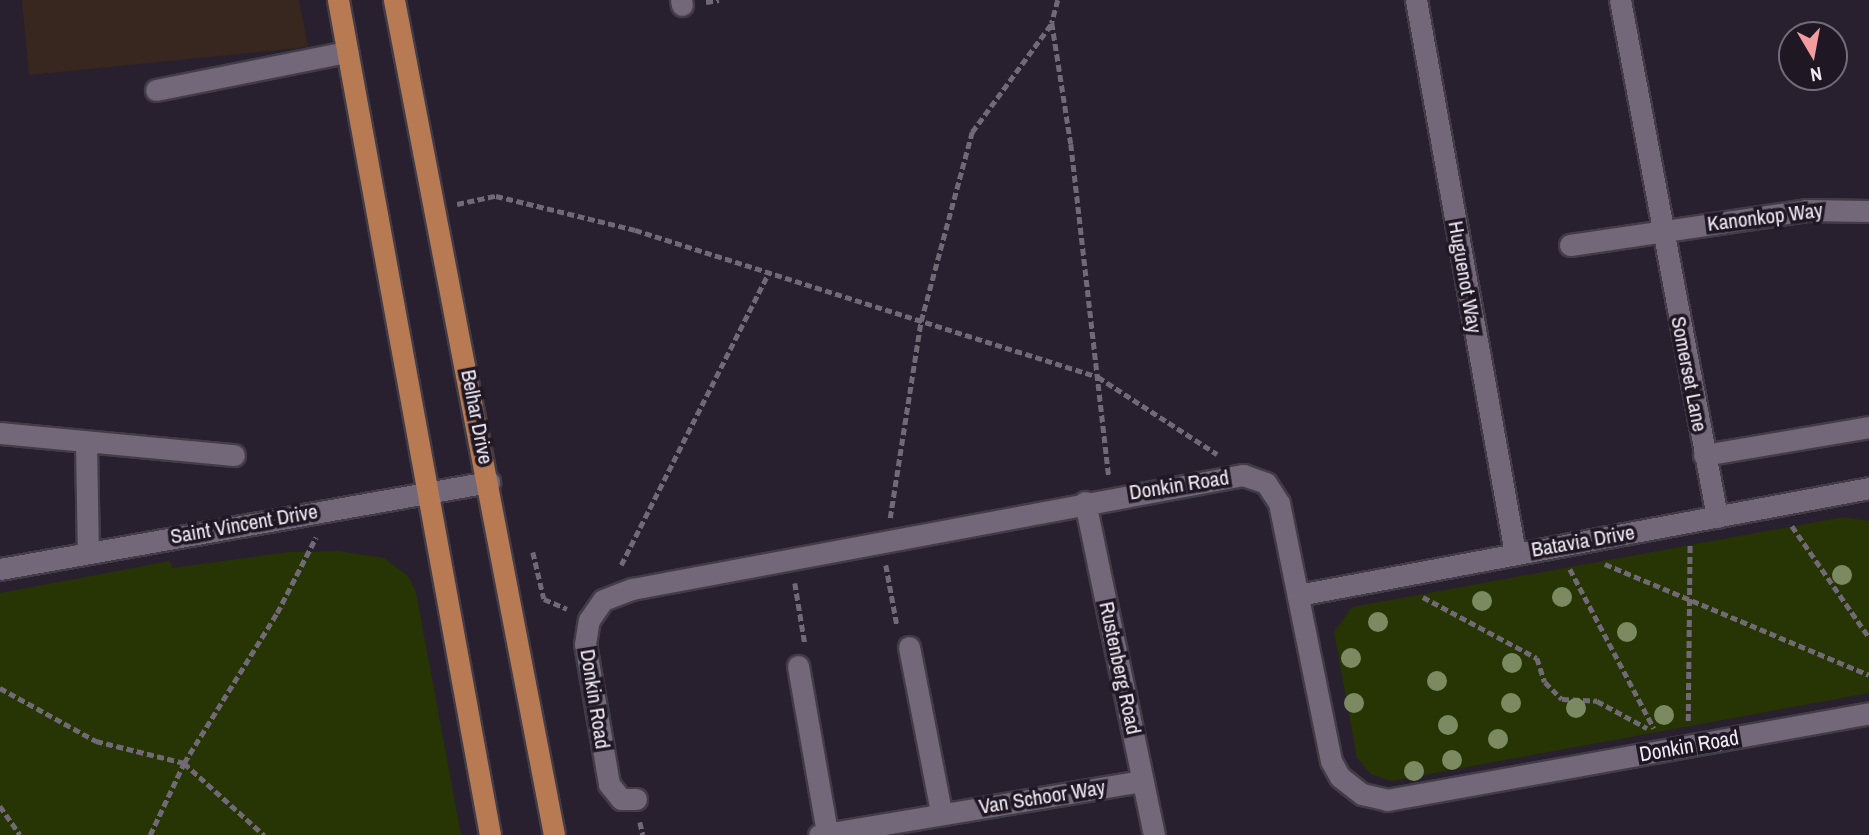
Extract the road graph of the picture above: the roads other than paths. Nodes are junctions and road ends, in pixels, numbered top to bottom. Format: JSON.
{"nodes":[{"id":1,"x":338,"y":0,"type":"edge"},
{"id":2,"x":394,"y":0,"type":"edge"},
{"id":3,"x":1416,"y":0,"type":"edge"},
{"id":4,"x":1620,"y":0,"type":"edge"},
{"id":5,"x":347,"y":52,"type":"junction"},
{"id":6,"x":156,"y":90,"type":"dead end"},
{"id":7,"x":1869,"y":211,"type":"edge"},
{"id":8,"x":1661,"y":231,"type":"junction"},
{"id":9,"x":1570,"y":245,"type":"dead end"},
{"id":10,"x":1869,"y":427,"type":"edge"},
{"id":11,"x":0,"y":433,"type":"edge"},
{"id":12,"x":86,"y":442,"type":"junction"},
{"id":13,"x":234,"y":455,"type":"dead end"},
{"id":14,"x":1704,"y":455,"type":"junction"},
{"id":15,"x":489,"y":482,"type":"junction"},
{"id":16,"x":1869,"y":488,"type":"edge"},
{"id":17,"x":428,"y":493,"type":"junction"},
{"id":18,"x":1085,"y":502,"type":"junction"},
{"id":19,"x":1717,"y":517,"type":"junction"},
{"id":20,"x":88,"y":552,"type":"junction"},
{"id":21,"x":1515,"y":553,"type":"junction"},
{"id":22,"x":0,"y":569,"type":"edge"},
{"id":23,"x":1298,"y":595,"type":"junction"},
{"id":24,"x":909,"y":647,"type":"road end"},
{"id":25,"x":798,"y":666,"type":"road end"},
{"id":26,"x":1869,"y":713,"type":"edge"},
{"id":27,"x":1143,"y":781,"type":"junction"},
{"id":28,"x":636,"y":799,"type":"dead end"},
{"id":29,"x":941,"y":812,"type":"junction"},
{"id":30,"x":906,"y":828,"type":"edge"},
{"id":31,"x":823,"y":834,"type":"edge"},
{"id":32,"x":490,"y":835,"type":"edge"},
{"id":33,"x":554,"y":835,"type":"edge"},
{"id":34,"x":1154,"y":835,"type":"edge"}],
"edges":[{"from":1,"to":5,"type":"main road"},
{"from":2,"to":15,"type":"main road","name":"Belhar Drive"},
{"from":3,"to":21,"type":"street","name":"Huguenot Way"},
{"from":4,"to":8,"type":"street","name":"Somerset Lane"},
{"from":5,"to":6,"type":"street"},
{"from":5,"to":17,"type":"main road"},
{"from":7,"to":8,"type":"street","name":"Kanonkop Way"},
{"from":8,"to":9,"type":"street"},
{"from":8,"to":14,"type":"street","name":"Somerset Lane"},
{"from":10,"to":14,"type":"street"},
{"from":11,"to":12,"type":"street"},
{"from":12,"to":13,"type":"street"},
{"from":12,"to":20,"type":"street"},
{"from":14,"to":19,"type":"street","name":"Somerset Lane"},
{"from":15,"to":17,"type":"street","name":"Saint Vincent Drive"},
{"from":15,"to":33,"type":"main road","name":"Belhar Drive"},
{"from":16,"to":19,"type":"street","name":"Batavia Drive"},
{"from":17,"to":20,"type":"street","name":"Saint Vincent Drive"},
{"from":17,"to":32,"type":"main road"},
{"from":18,"to":23,"type":"street","name":"Donkin Road"},
{"from":18,"to":27,"type":"street","name":"Rustenberg Road"},
{"from":18,"to":28,"type":"street","name":"Donkin Road"},
{"from":19,"to":21,"type":"street","name":"Batavia Drive"},
{"from":20,"to":22,"type":"street","name":"Saint Vincent Drive"},
{"from":21,"to":23,"type":"street","name":"Batavia Drive"},
{"from":23,"to":26,"type":"street","name":"Donkin Road"},
{"from":24,"to":29,"type":"street"},
{"from":25,"to":31,"type":"street","name":"Van Schoor Way"},
{"from":27,"to":29,"type":"street","name":"Van Schoor Way"},
{"from":27,"to":34,"type":"street","name":"Rustenberg Road"},
{"from":29,"to":30,"type":"street","name":"Van Schoor Way"},
{"from":30,"to":31,"type":"street","name":"Van Schoor Way"}]}
